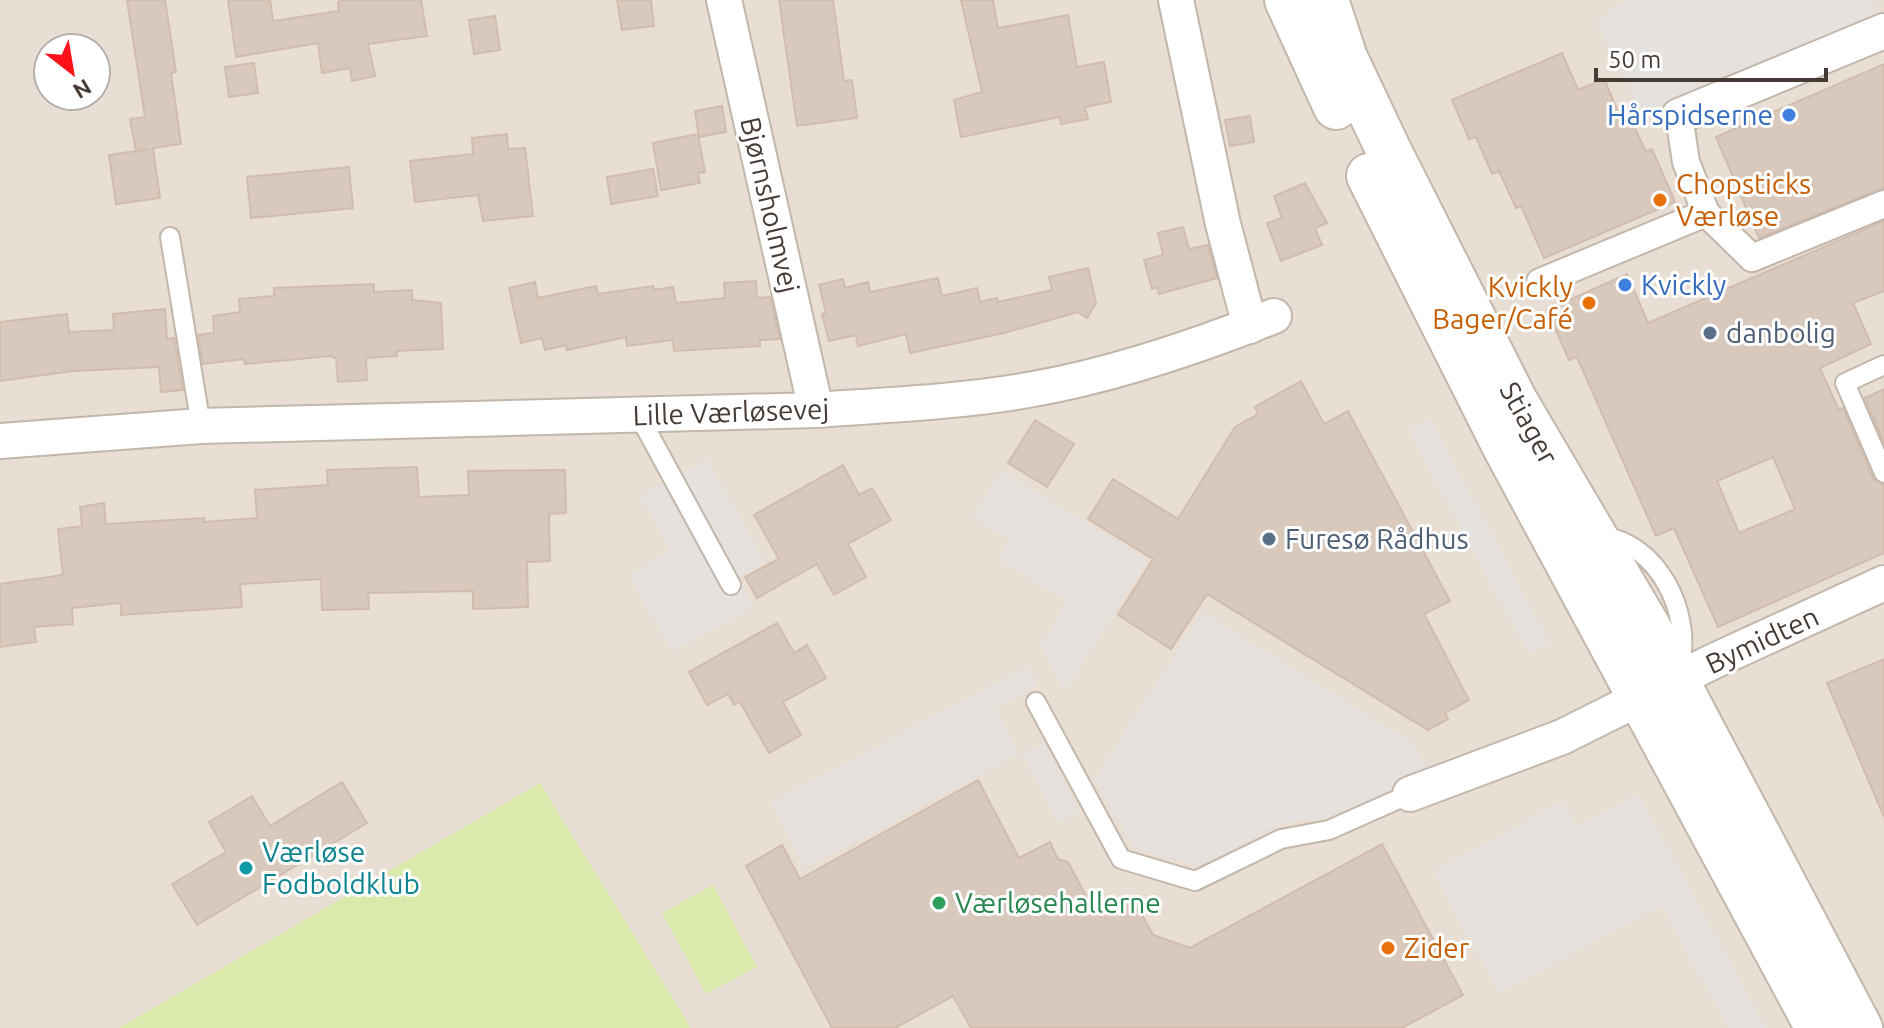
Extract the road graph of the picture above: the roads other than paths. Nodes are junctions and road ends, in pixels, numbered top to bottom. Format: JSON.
{"nodes":[{"id":1,"x":724,"y":0,"type":"edge"},
{"id":2,"x":1176,"y":0,"type":"edge"},
{"id":3,"x":1287,"y":0,"type":"edge"},
{"id":4,"x":1326,"y":0,"type":"edge"},
{"id":5,"x":1884,"y":31,"type":"edge"},
{"id":6,"x":1679,"y":116,"type":"joint"},
{"id":7,"x":1884,"y":204,"type":"edge"},
{"id":8,"x":1706,"y":213,"type":"junction"},
{"id":9,"x":170,"y":237,"type":"dead end"},
{"id":10,"x":1404,"y":250,"type":"junction"},
{"id":11,"x":1540,"y":282,"type":"dead end"},
{"id":12,"x":1884,"y":365,"type":"edge"},
{"id":13,"x":1532,"y":402,"type":"junction"},
{"id":14,"x":816,"y":410,"type":"junction"},
{"id":15,"x":639,"y":416,"type":"junction"},
{"id":16,"x":201,"y":426,"type":"junction"},
{"id":17,"x":0,"y":441,"type":"edge"},
{"id":18,"x":1884,"y":473,"type":"edge"},
{"id":19,"x":1551,"y":533,"type":"junction"},
{"id":20,"x":1884,"y":583,"type":"edge"},
{"id":21,"x":731,"y":585,"type":"dead end"},
{"id":22,"x":1722,"y":657,"type":"junction"},
{"id":23,"x":1658,"y":688,"type":"junction"},
{"id":24,"x":1036,"y":702,"type":"dead end"},
{"id":25,"x":1600,"y":717,"type":"junction"},
{"id":26,"x":1410,"y":794,"type":"joint"},
{"id":27,"x":1760,"y":833,"type":"junction"},
{"id":28,"x":1818,"y":1028,"type":"edge"},
{"id":29,"x":1860,"y":1028,"type":"edge"}],
"edges":[{"from":1,"to":14,"type":"street","name":"Bjørnsholmvej"},
{"from":2,"to":14,"type":"street","name":"Lille Værløsevej"},
{"from":3,"to":10,"type":"street","name":"Stiager"},
{"from":4,"to":13,"type":"street","name":"Stiager"},
{"from":5,"to":6,"type":"street"},
{"from":6,"to":8,"type":"street"},
{"from":7,"to":8,"type":"street"},
{"from":8,"to":11,"type":"street"},
{"from":9,"to":16,"type":"lane"},
{"from":10,"to":13,"type":"lane"},
{"from":10,"to":19,"type":"street","name":"Stiager"},
{"from":12,"to":18,"type":"lane"},
{"from":13,"to":23,"type":"street","name":"Stiager"},
{"from":14,"to":15,"type":"street","name":"Lille Værløsevej"},
{"from":15,"to":16,"type":"street","name":"Lille Værløsevej"},
{"from":15,"to":21,"type":"lane"},
{"from":16,"to":17,"type":"street","name":"Lille Værløsevej"},
{"from":19,"to":23,"type":"street","name":"Stiager"},
{"from":19,"to":25,"type":"street","name":"Stiager"},
{"from":20,"to":22,"type":"street","name":"Bymidten"},
{"from":22,"to":23,"type":"street","name":"Bymidten"},
{"from":22,"to":27,"type":"street","name":"Stiager"},
{"from":23,"to":25,"type":"street"},
{"from":23,"to":27,"type":"street","name":"Stiager"},
{"from":23,"to":28,"type":"street","name":"Stiager"},
{"from":24,"to":26,"type":"lane"},
{"from":25,"to":26,"type":"street"},
{"from":27,"to":29,"type":"street","name":"Stiager"}]}
